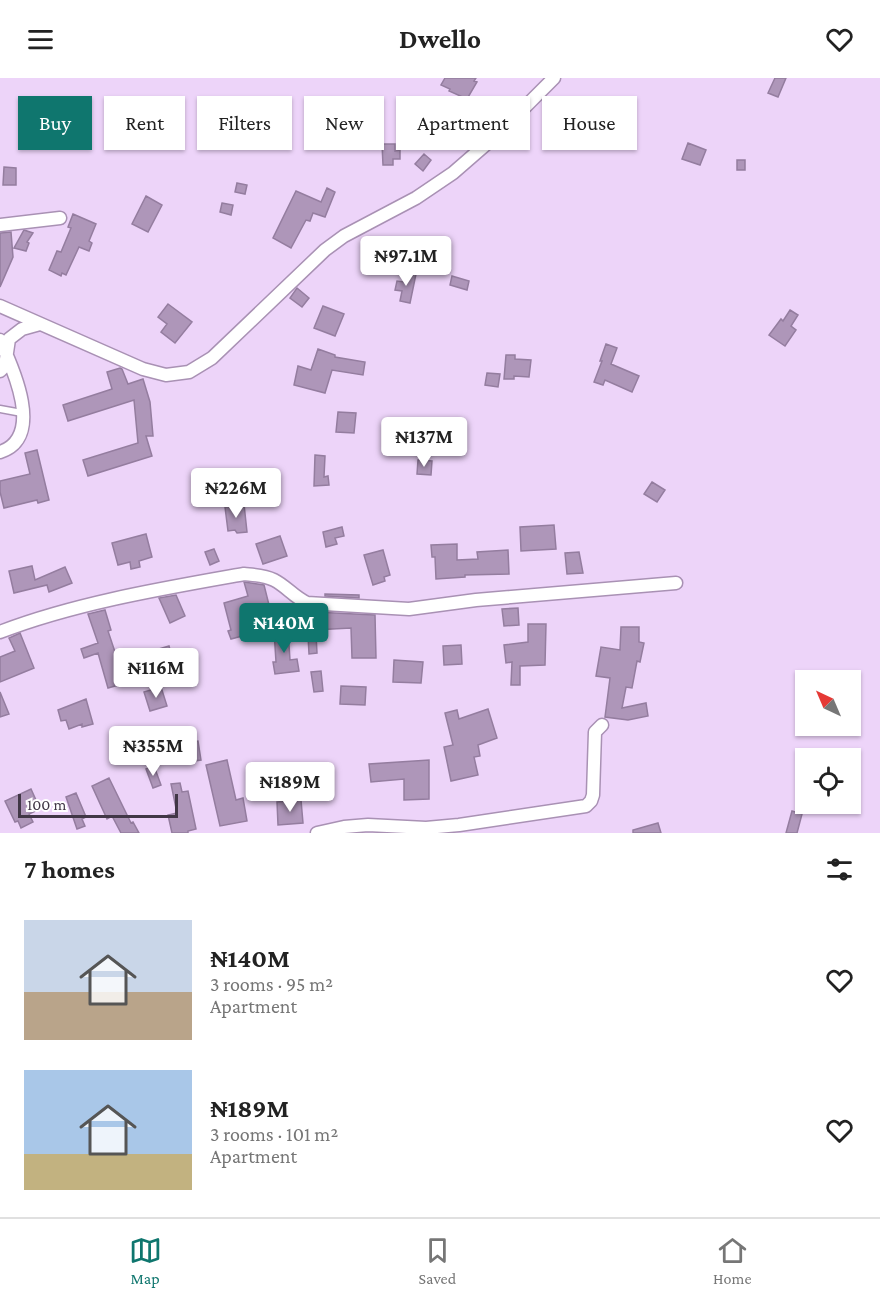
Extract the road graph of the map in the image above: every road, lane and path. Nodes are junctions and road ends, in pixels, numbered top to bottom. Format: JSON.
{"nodes":[{"id":1,"x":554,"y":78,"type":"edge"},
{"id":2,"x":60,"y":218,"type":"dead end"},
{"id":3,"x":0,"y":225,"type":"edge"},
{"id":4,"x":0,"y":306,"type":"edge"},
{"id":5,"x":40,"y":324,"type":"junction"},
{"id":6,"x":0,"y":340,"type":"edge"},
{"id":7,"x":7,"y":355,"type":"junction"},
{"id":8,"x":0,"y":372,"type":"edge"},
{"id":9,"x":0,"y":409,"type":"edge"},
{"id":10,"x":22,"y":413,"type":"junction"},
{"id":11,"x":0,"y":452,"type":"edge"},
{"id":12,"x":676,"y":583,"type":"dead end"},
{"id":13,"x":0,"y":632,"type":"edge"},
{"id":14,"x":602,"y":724,"type":"dead end"},
{"id":15,"x":317,"y":833,"type":"edge"}],
"edges":[{"from":1,"to":5,"type":"street"},
{"from":2,"to":3,"type":"street"},
{"from":4,"to":5,"type":"street"},
{"from":5,"to":7,"type":"street"},
{"from":6,"to":7,"type":"street"},
{"from":7,"to":8,"type":"street"},
{"from":7,"to":10,"type":"street"},
{"from":9,"to":10,"type":"lane"},
{"from":10,"to":11,"type":"street"},
{"from":12,"to":13,"type":"street"},
{"from":14,"to":15,"type":"street"}]}
